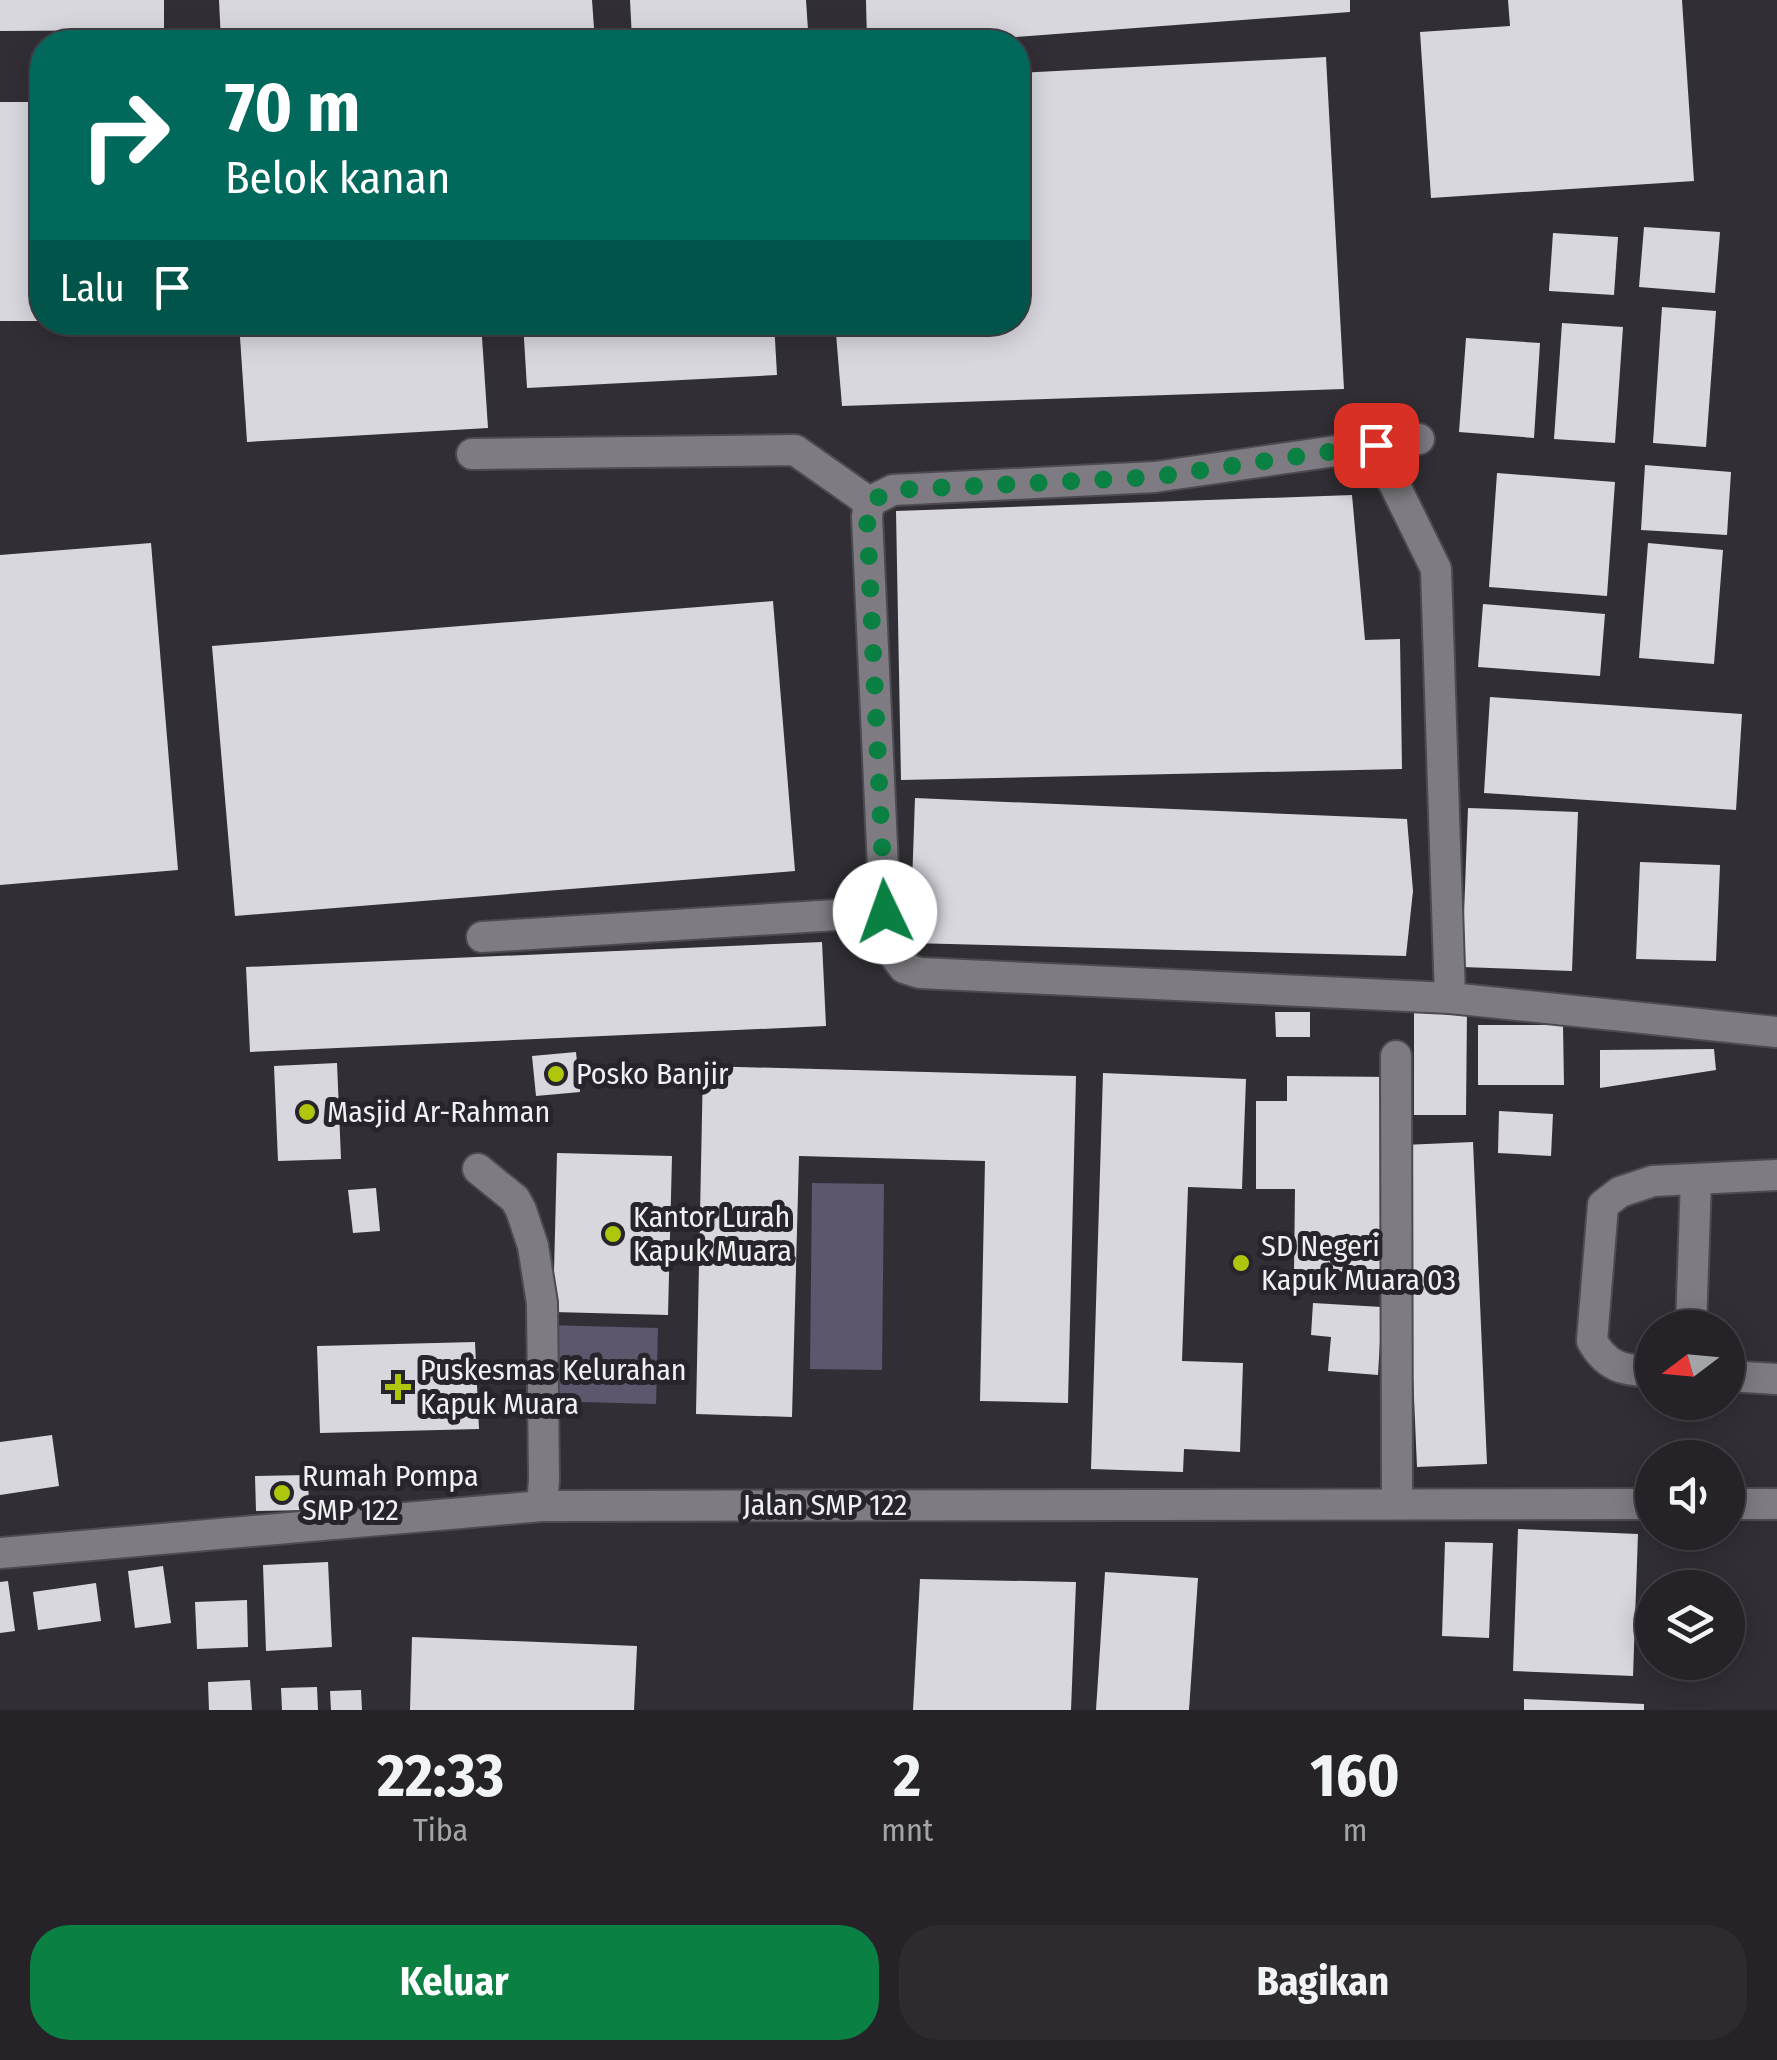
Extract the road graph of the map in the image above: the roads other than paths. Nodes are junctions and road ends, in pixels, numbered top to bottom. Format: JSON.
{"nodes":[{"id":1,"x":1419,"y":439,"type":"dead end"},
{"id":2,"x":1376,"y":445,"type":"junction"},
{"id":3,"x":472,"y":454,"type":"dead end"},
{"id":4,"x":869,"y":502,"type":"junction"},
{"id":5,"x":885,"y":912,"type":"junction"},
{"id":6,"x":482,"y":936,"type":"dead end"},
{"id":7,"x":1450,"y":998,"type":"junction"},
{"id":8,"x":1777,"y":1032,"type":"edge"},
{"id":9,"x":1396,"y":1056,"type":"dead end"},
{"id":10,"x":478,"y":1169,"type":"dead end"},
{"id":11,"x":1777,"y":1175,"type":"edge"},
{"id":12,"x":1696,"y":1179,"type":"junction"},
{"id":13,"x":1692,"y":1310,"type":"edge"},
{"id":14,"x":1635,"y":1371,"type":"edge"},
{"id":15,"x":1745,"y":1377,"type":"edge"},
{"id":16,"x":1777,"y":1379,"type":"edge"},
{"id":17,"x":1397,"y":1503,"type":"junction"},
{"id":18,"x":1635,"y":1504,"type":"edge"},
{"id":19,"x":1745,"y":1504,"type":"edge"},
{"id":20,"x":1777,"y":1504,"type":"edge"},
{"id":21,"x":542,"y":1506,"type":"junction"},
{"id":22,"x":0,"y":1553,"type":"edge"}],
"edges":[{"from":1,"to":2,"type":"street"},
{"from":2,"to":4,"type":"street"},
{"from":2,"to":7,"type":"street"},
{"from":3,"to":4,"type":"street"},
{"from":4,"to":5,"type":"street"},
{"from":5,"to":6,"type":"street"},
{"from":5,"to":7,"type":"street"},
{"from":7,"to":8,"type":"street"},
{"from":9,"to":17,"type":"street"},
{"from":10,"to":21,"type":"street"},
{"from":11,"to":12,"type":"street"},
{"from":12,"to":13,"type":"street"},
{"from":12,"to":14,"type":"street"},
{"from":15,"to":16,"type":"street"},
{"from":17,"to":18,"type":"street","name":"Jalan SMP 122"},
{"from":17,"to":21,"type":"street","name":"Jalan SMP 122"},
{"from":19,"to":20,"type":"street"},
{"from":21,"to":22,"type":"street","name":"Jalan SMP 122"}]}
